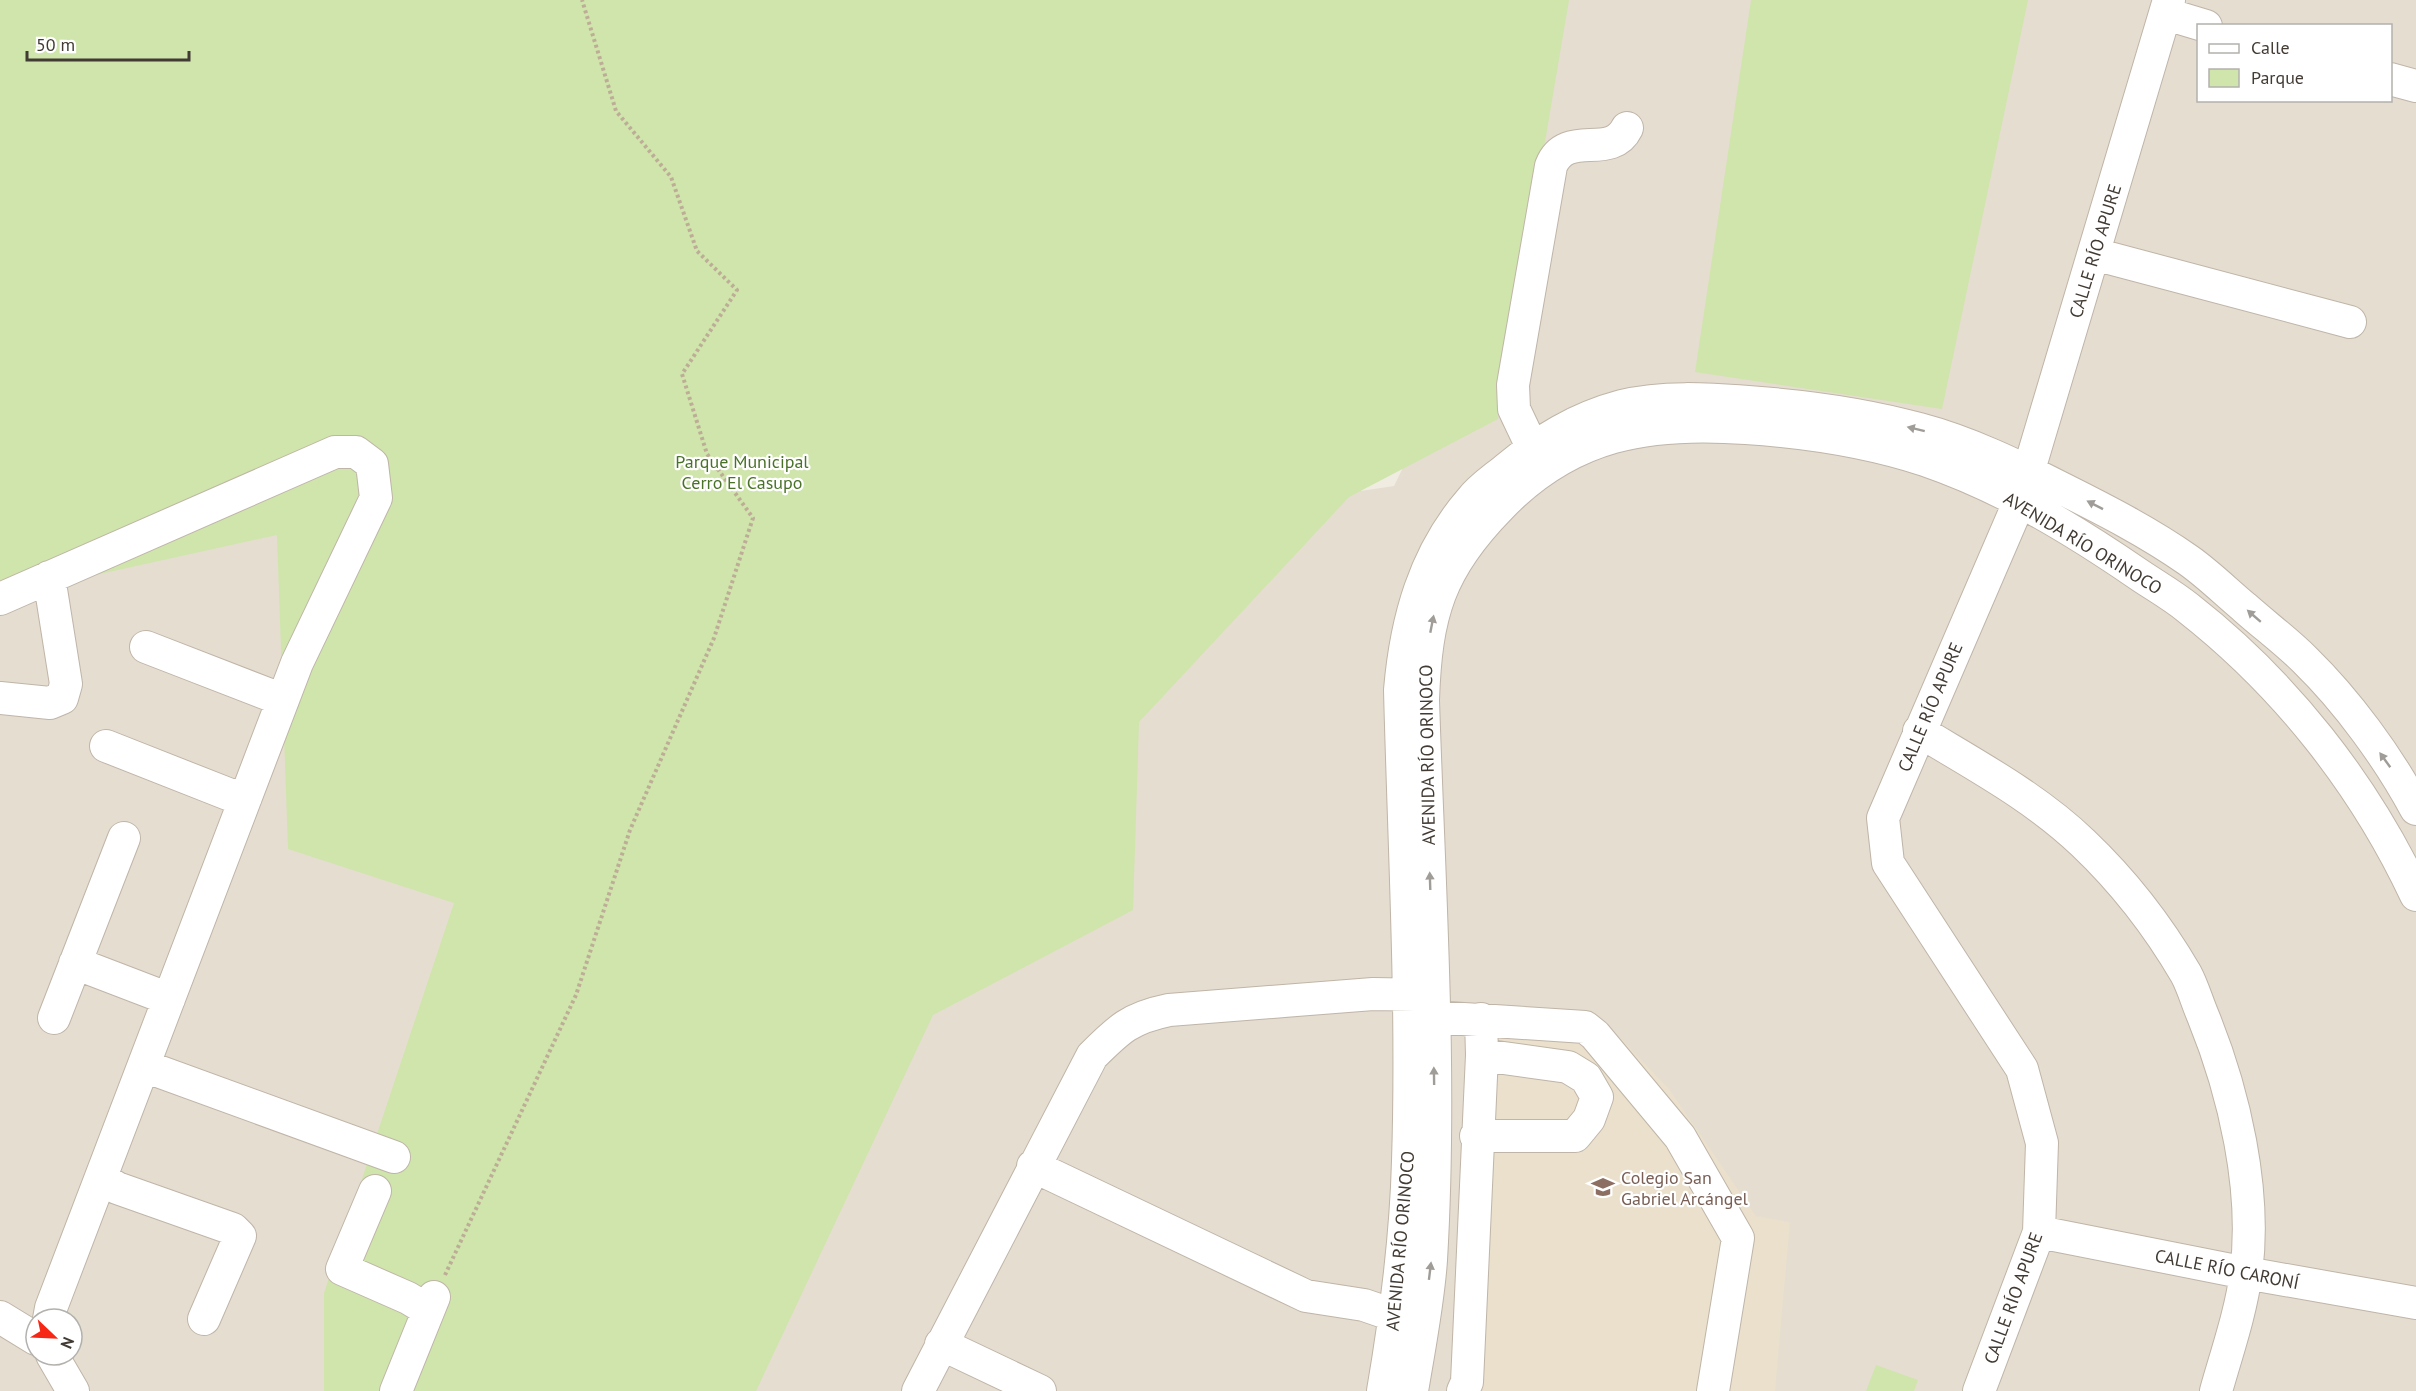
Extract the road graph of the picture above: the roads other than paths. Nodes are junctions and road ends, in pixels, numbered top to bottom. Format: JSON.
{"nodes":[{"id":1,"x":2168,"y":7,"type":"edge"},
{"id":2,"x":2202,"y":24,"type":"edge"},
{"id":3,"x":2392,"y":79,"type":"edge"},
{"id":4,"x":2416,"y":86,"type":"edge"},
{"id":5,"x":1627,"y":128,"type":"dead end"},
{"id":6,"x":2094,"y":254,"type":"junction"},
{"id":7,"x":2350,"y":322,"type":"dead end"},
{"id":8,"x":1662,"y":415,"type":"junction"},
{"id":9,"x":1532,"y":447,"type":"junction"},
{"id":10,"x":2025,"y":486,"type":"junction"},
{"id":11,"x":49,"y":577,"type":"junction"},
{"id":12,"x":0,"y":598,"type":"edge"},
{"id":13,"x":146,"y":647,"type":"dead end"},
{"id":14,"x":1414,"y":659,"type":"junction"},
{"id":15,"x":0,"y":698,"type":"edge"},
{"id":16,"x":283,"y":700,"type":"junction"},
{"id":17,"x":1919,"y":730,"type":"junction"},
{"id":18,"x":106,"y":746,"type":"dead end"},
{"id":19,"x":246,"y":797,"type":"junction"},
{"id":20,"x":2416,"y":809,"type":"edge"},
{"id":21,"x":124,"y":838,"type":"dead end"},
{"id":22,"x":2416,"y":895,"type":"edge"},
{"id":23,"x":75,"y":963,"type":"junction"},
{"id":24,"x":169,"y":999,"type":"junction"},
{"id":25,"x":1425,"y":1002,"type":"junction"},
{"id":26,"x":54,"y":1018,"type":"dead end"},
{"id":27,"x":1481,"y":1019,"type":"junction"},
{"id":28,"x":1482,"y":1055,"type":"junction"},
{"id":29,"x":144,"y":1066,"type":"junction"},
{"id":30,"x":1476,"y":1136,"type":"junction"},
{"id":31,"x":394,"y":1157,"type":"dead end"},
{"id":32,"x":1033,"y":1166,"type":"junction"},
{"id":33,"x":101,"y":1178,"type":"junction"},
{"id":34,"x":375,"y":1191,"type":"dead end"},
{"id":35,"x":2039,"y":1232,"type":"junction"},
{"id":36,"x":2246,"y":1273,"type":"junction"},
{"id":37,"x":2416,"y":1303,"type":"edge"},
{"id":38,"x":51,"y":1307,"type":"edge"},
{"id":39,"x":0,"y":1317,"type":"edge"},
{"id":40,"x":1410,"y":1317,"type":"junction"},
{"id":41,"x":204,"y":1319,"type":"dead end"},
{"id":42,"x":24,"y":1332,"type":"edge"},
{"id":43,"x":941,"y":1344,"type":"junction"},
{"id":44,"x":59,"y":1367,"type":"edge"},
{"id":45,"x":73,"y":1391,"type":"edge"},
{"id":46,"x":396,"y":1391,"type":"edge"},
{"id":47,"x":918,"y":1391,"type":"edge"},
{"id":48,"x":1040,"y":1391,"type":"edge"},
{"id":49,"x":1383,"y":1391,"type":"edge"},
{"id":50,"x":1412,"y":1391,"type":"edge"},
{"id":51,"x":1463,"y":1391,"type":"edge"},
{"id":52,"x":1713,"y":1391,"type":"edge"},
{"id":53,"x":1979,"y":1391,"type":"edge"},
{"id":54,"x":2216,"y":1391,"type":"edge"}],
"edges":[{"from":1,"to":2,"type":"street"},
{"from":1,"to":6,"type":"street","name":"CALLE RÍO APURE"},
{"from":3,"to":4,"type":"street"},
{"from":5,"to":9,"type":"street"},
{"from":6,"to":7,"type":"street"},
{"from":6,"to":10,"type":"street","name":"CALLE RÍO APURE"},
{"from":8,"to":9,"type":"street","name":"AVENIDA RÍO ORINOCO"},
{"from":8,"to":10,"type":"street","name":"AVENIDA RÍO ORINOCO"},
{"from":14,"to":8,"type":"street","name":"AVENIDA RÍO ORINOCO","one_way":true},
{"from":9,"to":14,"type":"street","name":"AVENIDA RÍO ORINOCO"},
{"from":10,"to":17,"type":"street","name":"CALLE RÍO APURE"},
{"from":20,"to":10,"type":"street","name":"AVENIDA RÍO ORINOCO","one_way":true},
{"from":10,"to":22,"type":"street","name":"AVENIDA RÍO ORINOCO"},
{"from":11,"to":12,"type":"street"},
{"from":11,"to":15,"type":"street"},
{"from":11,"to":16,"type":"street"},
{"from":13,"to":16,"type":"street"},
{"from":14,"to":25,"type":"street","name":"AVENIDA RÍO ORINOCO"},
{"from":16,"to":19,"type":"street"},
{"from":17,"to":35,"type":"street","name":"CALLE RÍO APURE"},
{"from":17,"to":36,"type":"street"},
{"from":18,"to":19,"type":"street"},
{"from":19,"to":24,"type":"street"},
{"from":21,"to":23,"type":"street"},
{"from":23,"to":24,"type":"street"},
{"from":23,"to":26,"type":"street"},
{"from":24,"to":29,"type":"street"},
{"from":25,"to":27,"type":"street"},
{"from":25,"to":32,"type":"street"},
{"from":25,"to":40,"type":"street","name":"AVENIDA RÍO ORINOCO"},
{"from":27,"to":28,"type":"street"},
{"from":27,"to":52,"type":"street"},
{"from":28,"to":30,"type":"street"},
{"from":28,"to":30,"type":"street"},
{"from":29,"to":31,"type":"street"},
{"from":29,"to":33,"type":"street"},
{"from":30,"to":51,"type":"street"},
{"from":32,"to":40,"type":"street"},
{"from":32,"to":43,"type":"street"},
{"from":33,"to":38,"type":"street"},
{"from":33,"to":41,"type":"street"},
{"from":34,"to":46,"type":"street"},
{"from":35,"to":36,"type":"street","name":"CALLE RÍO CARONÍ"},
{"from":35,"to":53,"type":"street","name":"CALLE RÍO APURE"},
{"from":36,"to":37,"type":"street","name":"CALLE RÍO CARONÍ"},
{"from":36,"to":54,"type":"street"},
{"from":39,"to":42,"type":"street"},
{"from":40,"to":49,"type":"street","name":"AVENIDA RÍO ORINOCO"},
{"from":40,"to":50,"type":"street","name":"AVENIDA RÍO ORINOCO"},
{"from":43,"to":47,"type":"street"},
{"from":43,"to":48,"type":"street"},
{"from":44,"to":45,"type":"street"}]}
